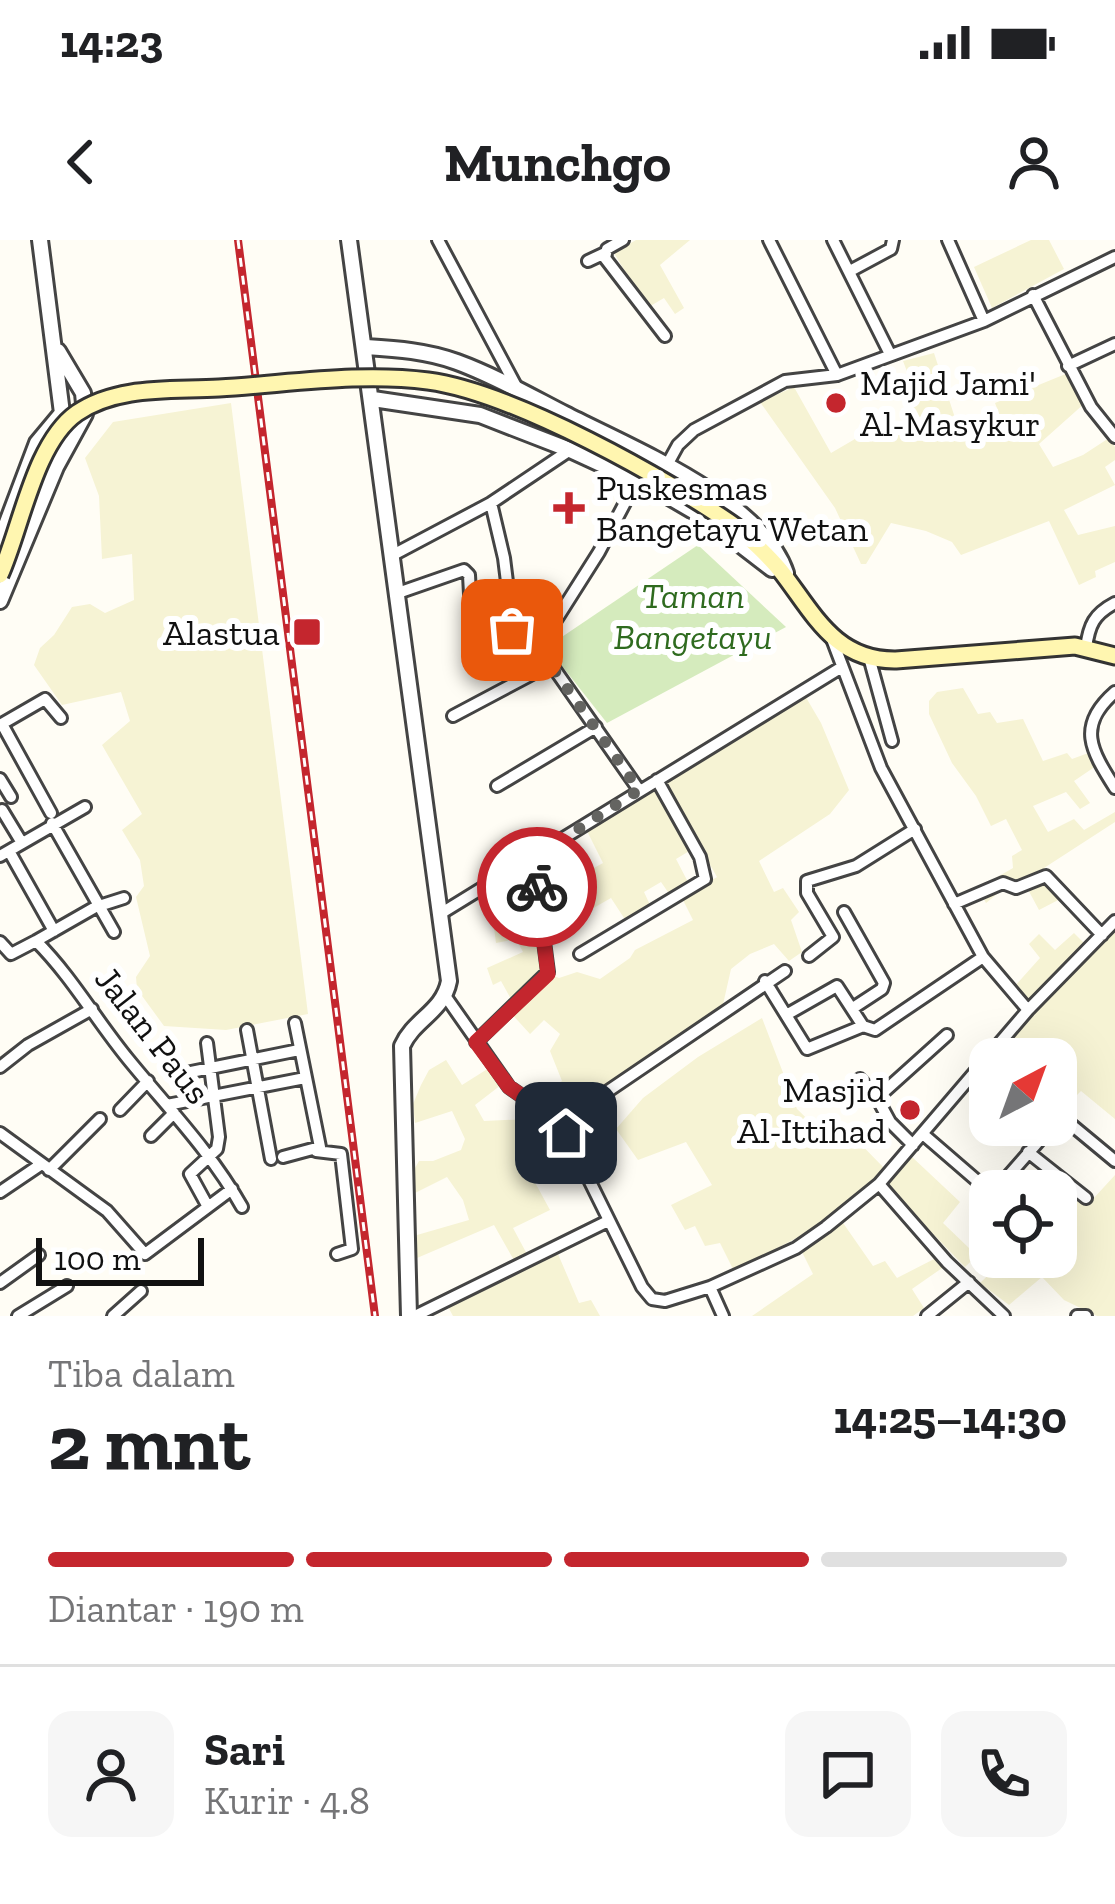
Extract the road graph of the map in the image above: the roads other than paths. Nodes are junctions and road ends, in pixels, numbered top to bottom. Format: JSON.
{"nodes":[{"id":1,"x":40,"y":240,"type":"edge"},
{"id":2,"x":349,"y":240,"type":"edge"},
{"id":3,"x":438,"y":240,"type":"edge"},
{"id":4,"x":623,"y":240,"type":"edge"},
{"id":5,"x":769,"y":240,"type":"edge"},
{"id":6,"x":833,"y":240,"type":"edge"},
{"id":7,"x":893,"y":240,"type":"edge"},
{"id":8,"x":953,"y":242,"type":"edge"},
{"id":9,"x":605,"y":254,"type":"junction"},
{"id":10,"x":1115,"y":257,"type":"edge"},
{"id":11,"x":588,"y":261,"type":"dead end"},
{"id":12,"x":850,"y":272,"type":"junction"},
{"id":13,"x":1034,"y":296,"type":"junction"},
{"id":14,"x":984,"y":321,"type":"junction"},
{"id":15,"x":664,"y":336,"type":"dead end"},
{"id":16,"x":1115,"y":344,"type":"edge"},
{"id":17,"x":56,"y":347,"type":"junction"},
{"id":18,"x":366,"y":347,"type":"junction"},
{"id":19,"x":890,"y":354,"type":"junction"},
{"id":20,"x":1068,"y":366,"type":"junction"},
{"id":21,"x":837,"y":375,"type":"junction"},
{"id":22,"x":517,"y":388,"type":"junction"},
{"id":23,"x":83,"y":393,"type":"junction"},
{"id":24,"x":373,"y":399,"type":"junction"},
{"id":25,"x":62,"y":413,"type":"junction"},
{"id":26,"x":1115,"y":437,"type":"edge"},
{"id":27,"x":570,"y":450,"type":"junction"},
{"id":28,"x":667,"y":465,"type":"junction"},
{"id":29,"x":637,"y":480,"type":"junction"},
{"id":30,"x":491,"y":503,"type":"junction"},
{"id":31,"x":0,"y":541,"type":"edge"},
{"id":32,"x":391,"y":556,"type":"junction"},
{"id":33,"x":0,"y":575,"type":"edge"},
{"id":34,"x":790,"y":584,"type":"junction"},
{"id":35,"x":395,"y":594,"type":"junction"},
{"id":36,"x":0,"y":602,"type":"edge"},
{"id":37,"x":1115,"y":603,"type":"edge"},
{"id":38,"x":512,"y":630,"type":"junction"},
{"id":39,"x":831,"y":637,"type":"junction"},
{"id":40,"x":542,"y":642,"type":"junction"},
{"id":41,"x":1086,"y":648,"type":"junction"},
{"id":42,"x":1115,"y":656,"type":"edge"},
{"id":43,"x":869,"y":657,"type":"junction"},
{"id":44,"x":550,"y":664,"type":"junction"},
{"id":45,"x":842,"y":667,"type":"junction"},
{"id":46,"x":1115,"y":692,"type":"edge"},
{"id":47,"x":453,"y":716,"type":"dead end"},
{"id":48,"x":62,"y":718,"type":"dead end"},
{"id":49,"x":1,"y":724,"type":"edge"},
{"id":50,"x":596,"y":727,"type":"junction"},
{"id":51,"x":892,"y":741,"type":"dead end"},
{"id":52,"x":0,"y":778,"type":"edge"},
{"id":53,"x":657,"y":780,"type":"junction"},
{"id":54,"x":496,"y":786,"type":"dead end"},
{"id":55,"x":1115,"y":788,"type":"edge"},
{"id":56,"x":639,"y":790,"type":"junction"},
{"id":57,"x":11,"y":797,"type":"dead end"},
{"id":58,"x":85,"y":807,"type":"dead end"},
{"id":59,"x":2,"y":810,"type":"edge"},
{"id":60,"x":52,"y":818,"type":"junction"},
{"id":61,"x":914,"y":830,"type":"junction"},
{"id":62,"x":22,"y":842,"type":"junction"},
{"id":63,"x":4,"y":854,"type":"edge"},
{"id":64,"x":533,"y":858,"type":"junction"},
{"id":65,"x":124,"y":898,"type":"dead end"},
{"id":66,"x":954,"y":904,"type":"junction"},
{"id":67,"x":99,"y":906,"type":"junction"},
{"id":68,"x":844,"y":911,"type":"dead end"},
{"id":69,"x":440,"y":914,"type":"junction"},
{"id":70,"x":1115,"y":921,"type":"edge"},
{"id":71,"x":54,"y":931,"type":"junction"},
{"id":72,"x":114,"y":932,"type":"dead end"},
{"id":73,"x":1102,"y":935,"type":"junction"},
{"id":74,"x":0,"y":941,"type":"edge"},
{"id":75,"x":36,"y":941,"type":"junction"},
{"id":76,"x":11,"y":954,"type":"junction"},
{"id":77,"x":580,"y":954,"type":"dead end"},
{"id":78,"x":808,"y":956,"type":"dead end"},
{"id":79,"x":983,"y":957,"type":"junction"},
{"id":80,"x":1,"y":967,"type":"edge"},
{"id":81,"x":784,"y":971,"type":"dead end"},
{"id":82,"x":765,"y":981,"type":"junction"},
{"id":83,"x":446,"y":997,"type":"junction"},
{"id":84,"x":92,"y":1009,"type":"junction"},
{"id":85,"x":853,"y":1009,"type":"junction"},
{"id":86,"x":1028,"y":1010,"type":"junction"},
{"id":87,"x":786,"y":1015,"type":"junction"},
{"id":88,"x":295,"y":1023,"type":"dead end"},
{"id":89,"x":863,"y":1026,"type":"junction"},
{"id":90,"x":247,"y":1030,"type":"dead end"},
{"id":91,"x":947,"y":1035,"type":"dead end"},
{"id":92,"x":1009,"y":1038,"type":"edge"},
{"id":93,"x":476,"y":1042,"type":"junction"},
{"id":94,"x":207,"y":1043,"type":"dead end"},
{"id":95,"x":299,"y":1049,"type":"junction"},
{"id":96,"x":253,"y":1059,"type":"junction"},
{"id":97,"x":0,"y":1067,"type":"edge"},
{"id":98,"x":210,"y":1067,"type":"junction"},
{"id":99,"x":186,"y":1073,"type":"dead end"},
{"id":100,"x":305,"y":1078,"type":"junction"},
{"id":101,"x":860,"y":1079,"type":"dead end"},
{"id":102,"x":148,"y":1082,"type":"junction"},
{"id":103,"x":258,"y":1088,"type":"junction"},
{"id":104,"x":969,"y":1089,"type":"edge"},
{"id":105,"x":216,"y":1096,"type":"junction"},
{"id":106,"x":877,"y":1098,"type":"junction"},
{"id":107,"x":170,"y":1109,"type":"junction"},
{"id":108,"x":120,"y":1110,"type":"dead end"},
{"id":109,"x":100,"y":1119,"type":"dead end"},
{"id":110,"x":561,"y":1123,"type":"junction"},
{"id":111,"x":1077,"y":1129,"type":"edge"},
{"id":112,"x":0,"y":1133,"type":"edge"},
{"id":113,"x":924,"y":1135,"type":"junction"},
{"id":114,"x":151,"y":1136,"type":"dead end"},
{"id":115,"x":913,"y":1145,"type":"junction"},
{"id":116,"x":1033,"y":1146,"type":"edge"},
{"id":117,"x":316,"y":1151,"type":"junction"},
{"id":118,"x":1028,"y":1152,"type":"junction"},
{"id":119,"x":211,"y":1156,"type":"junction"},
{"id":120,"x":1115,"y":1161,"type":"edge"},
{"id":121,"x":45,"y":1167,"type":"junction"},
{"id":122,"x":1012,"y":1170,"type":"edge"},
{"id":123,"x":969,"y":1173,"type":"edge"},
{"id":124,"x":879,"y":1184,"type":"junction"},
{"id":125,"x":232,"y":1189,"type":"junction"},
{"id":126,"x":0,"y":1192,"type":"edge"},
{"id":127,"x":1086,"y":1198,"type":"dead end"},
{"id":128,"x":207,"y":1205,"type":"junction"},
{"id":129,"x":242,"y":1207,"type":"dead end"},
{"id":130,"x":608,"y":1221,"type":"junction"},
{"id":131,"x":39,"y":1255,"type":"dead end"},
{"id":132,"x":337,"y":1255,"type":"dead end"},
{"id":133,"x":969,"y":1282,"type":"junction"},
{"id":134,"x":0,"y":1283,"type":"edge"},
{"id":135,"x":67,"y":1286,"type":"dead end"},
{"id":136,"x":710,"y":1287,"type":"junction"},
{"id":137,"x":141,"y":1292,"type":"dead end"},
{"id":138,"x":18,"y":1316,"type":"edge"},
{"id":139,"x":113,"y":1316,"type":"edge"},
{"id":140,"x":412,"y":1316,"type":"edge"},
{"id":141,"x":723,"y":1316,"type":"edge"},
{"id":142,"x":927,"y":1316,"type":"edge"},
{"id":143,"x":1004,"y":1316,"type":"edge"}],
"edges":[{"from":1,"to":17,"type":"street"},
{"from":2,"to":18,"type":"street"},
{"from":3,"to":22,"type":"street"},
{"from":4,"to":9,"type":"street"},
{"from":5,"to":21,"type":"street"},
{"from":6,"to":12,"type":"street"},
{"from":7,"to":12,"type":"street"},
{"from":8,"to":14,"type":"street"},
{"from":9,"to":11,"type":"street"},
{"from":9,"to":15,"type":"street"},
{"from":10,"to":13,"type":"street"},
{"from":12,"to":19,"type":"street"},
{"from":13,"to":14,"type":"street"},
{"from":13,"to":20,"type":"street"},
{"from":14,"to":19,"type":"street"},
{"from":16,"to":20,"type":"street"},
{"from":17,"to":23,"type":"street"},
{"from":17,"to":25,"type":"street"},
{"from":18,"to":22,"type":"street"},
{"from":18,"to":24,"type":"street"},
{"from":19,"to":21,"type":"street"},
{"from":20,"to":26,"type":"street"},
{"from":21,"to":28,"type":"street"},
{"from":22,"to":28,"type":"street"},
{"from":23,"to":25,"type":"street"},
{"from":23,"to":36,"type":"street"},
{"from":24,"to":27,"type":"street"},
{"from":24,"to":32,"type":"street"},
{"from":25,"to":31,"type":"street"},
{"from":27,"to":29,"type":"street"},
{"from":27,"to":30,"type":"street"},
{"from":28,"to":34,"type":"street"},
{"from":29,"to":34,"type":"street"},
{"from":29,"to":40,"type":"street"},
{"from":30,"to":32,"type":"street"},
{"from":30,"to":38,"type":"street"},
{"from":32,"to":35,"type":"street"},
{"from":33,"to":34,"type":"main road","bridge":true},
{"from":34,"to":39,"type":"main road"},
{"from":35,"to":38,"type":"street"},
{"from":35,"to":69,"type":"street"},
{"from":37,"to":41,"type":"street"},
{"from":38,"to":40,"type":"street"},
{"from":39,"to":43,"type":"main road"},
{"from":39,"to":45,"type":"street"},
{"from":40,"to":44,"type":"street"},
{"from":41,"to":42,"type":"main road"},
{"from":41,"to":43,"type":"main road"},
{"from":43,"to":51,"type":"street"},
{"from":44,"to":47,"type":"street"},
{"from":44,"to":50,"type":"street"},
{"from":45,"to":53,"type":"street"},
{"from":45,"to":61,"type":"street"},
{"from":46,"to":55,"type":"street"},
{"from":48,"to":49,"type":"street"},
{"from":49,"to":60,"type":"street"},
{"from":50,"to":54,"type":"street"},
{"from":50,"to":56,"type":"street"},
{"from":52,"to":57,"type":"street"},
{"from":53,"to":56,"type":"street"},
{"from":53,"to":77,"type":"street"},
{"from":56,"to":64,"type":"street"},
{"from":58,"to":60,"type":"street"},
{"from":59,"to":62,"type":"street"},
{"from":60,"to":62,"type":"street"},
{"from":60,"to":67,"type":"street"},
{"from":61,"to":66,"type":"street"},
{"from":61,"to":78,"type":"street"},
{"from":62,"to":63,"type":"street"},
{"from":63,"to":71,"type":"street"},
{"from":64,"to":69,"type":"street"},
{"from":64,"to":93,"type":"street"},
{"from":65,"to":67,"type":"street"},
{"from":66,"to":73,"type":"street"},
{"from":66,"to":79,"type":"street"},
{"from":67,"to":71,"type":"street"},
{"from":67,"to":72,"type":"street"},
{"from":68,"to":85,"type":"street"},
{"from":69,"to":83,"type":"street"},
{"from":70,"to":73,"type":"street"},
{"from":71,"to":75,"type":"street"},
{"from":73,"to":86,"type":"street"},
{"from":74,"to":76,"type":"street"},
{"from":75,"to":76,"type":"street"},
{"from":75,"to":84,"type":"street","name":"Jalan Paus"},
{"from":76,"to":80,"type":"street"},
{"from":79,"to":86,"type":"street"},
{"from":79,"to":89,"type":"street"},
{"from":81,"to":82,"type":"street"},
{"from":82,"to":87,"type":"street"},
{"from":82,"to":110,"type":"street"},
{"from":83,"to":93,"type":"street"},
{"from":83,"to":140,"type":"street"},
{"from":84,"to":97,"type":"street"},
{"from":84,"to":102,"type":"street","name":"Jalan Paus"},
{"from":85,"to":87,"type":"street"},
{"from":85,"to":89,"type":"street"},
{"from":86,"to":92,"type":"street"},
{"from":87,"to":89,"type":"street"},
{"from":88,"to":95,"type":"street"},
{"from":90,"to":96,"type":"street"},
{"from":91,"to":106,"type":"street"},
{"from":93,"to":110,"type":"street"},
{"from":94,"to":98,"type":"street"},
{"from":95,"to":96,"type":"street"},
{"from":95,"to":100,"type":"street"},
{"from":96,"to":98,"type":"street"},
{"from":96,"to":103,"type":"street"},
{"from":98,"to":99,"type":"street"},
{"from":98,"to":105,"type":"street"},
{"from":100,"to":103,"type":"street"},
{"from":100,"to":117,"type":"street"},
{"from":101,"to":106,"type":"street"},
{"from":102,"to":107,"type":"street","name":"Jalan Paus"},
{"from":102,"to":108,"type":"street"},
{"from":103,"to":105,"type":"street"},
{"from":103,"to":117,"type":"street"},
{"from":104,"to":113,"type":"street"},
{"from":105,"to":107,"type":"street"},
{"from":105,"to":119,"type":"street"},
{"from":106,"to":115,"type":"street"},
{"from":107,"to":114,"type":"street"},
{"from":107,"to":119,"type":"street","name":"Jalan Paus"},
{"from":109,"to":121,"type":"street"},
{"from":110,"to":130,"type":"street"},
{"from":111,"to":120,"type":"street"},
{"from":112,"to":121,"type":"street"},
{"from":113,"to":115,"type":"street"},
{"from":113,"to":123,"type":"street"},
{"from":115,"to":124,"type":"street"},
{"from":116,"to":118,"type":"street"},
{"from":117,"to":132,"type":"street"},
{"from":118,"to":122,"type":"street"},
{"from":118,"to":127,"type":"street"},
{"from":119,"to":125,"type":"street","name":"Jalan Paus"},
{"from":119,"to":128,"type":"street"},
{"from":121,"to":126,"type":"street"},
{"from":121,"to":128,"type":"street"},
{"from":124,"to":133,"type":"street"},
{"from":124,"to":136,"type":"street"},
{"from":125,"to":128,"type":"street"},
{"from":125,"to":129,"type":"street","name":"Jalan Paus"},
{"from":130,"to":136,"type":"street"},
{"from":130,"to":140,"type":"street"},
{"from":131,"to":134,"type":"street"},
{"from":133,"to":142,"type":"street"},
{"from":133,"to":143,"type":"street"},
{"from":135,"to":138,"type":"street"},
{"from":136,"to":141,"type":"street"},
{"from":137,"to":139,"type":"street"}]}
